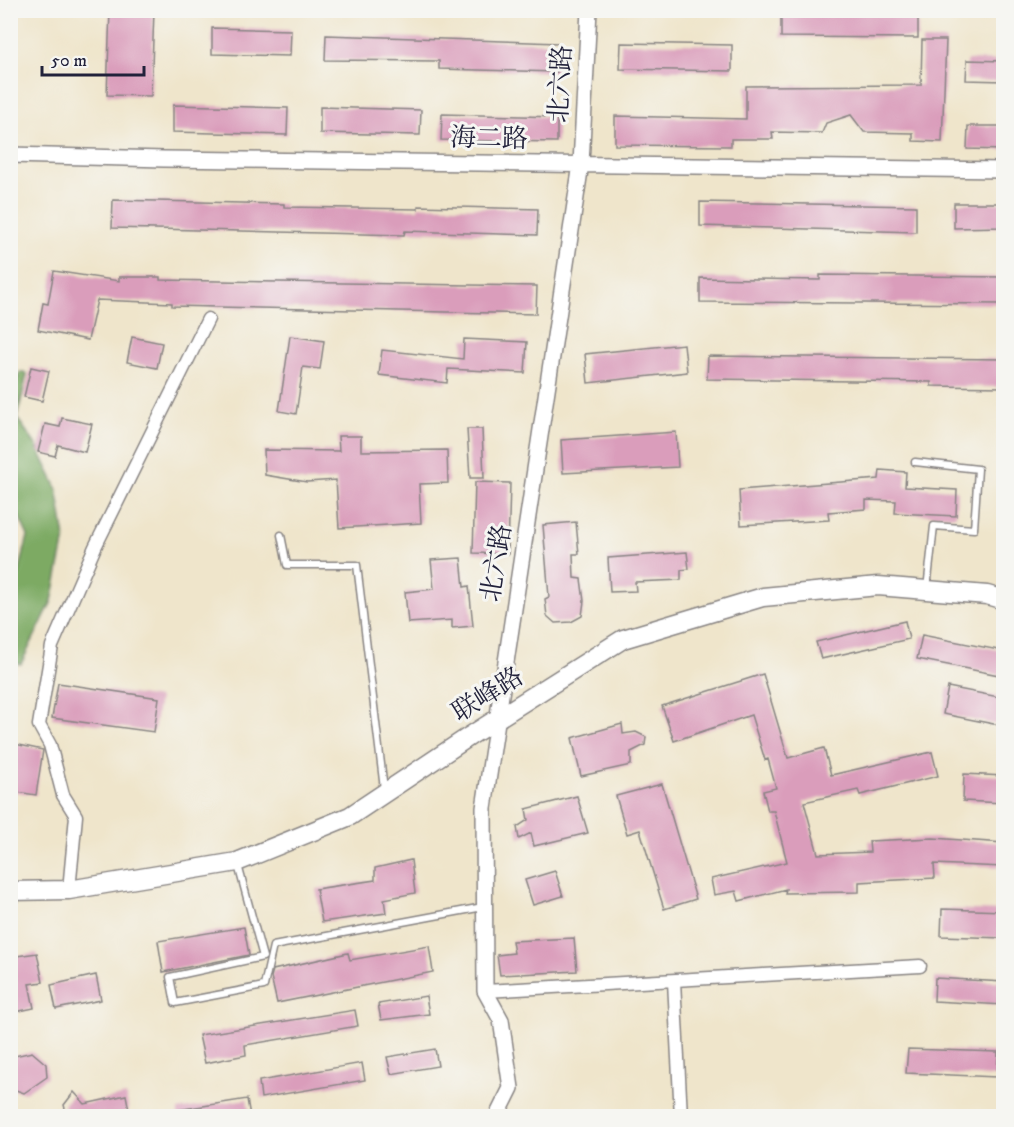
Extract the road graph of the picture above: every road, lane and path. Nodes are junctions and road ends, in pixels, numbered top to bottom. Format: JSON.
{"nodes":[{"id":1,"x":589,"y":10,"type":"edge"},
{"id":2,"x":10,"y":155,"type":"edge"},
{"id":3,"x":580,"y":164,"type":"junction"},
{"id":4,"x":1004,"y":170,"type":"edge"},
{"id":5,"x":208,"y":319,"type":"dead end"},
{"id":6,"x":915,"y":462,"type":"dead end"},
{"id":7,"x":281,"y":535,"type":"dead end"},
{"id":8,"x":927,"y":590,"type":"junction"},
{"id":9,"x":1004,"y":600,"type":"edge"},
{"id":10,"x":498,"y":718,"type":"junction"},
{"id":11,"x":385,"y":793,"type":"junction"},
{"id":12,"x":237,"y":862,"type":"junction"},
{"id":13,"x":69,"y":890,"type":"junction"},
{"id":14,"x":10,"y":891,"type":"edge"},
{"id":15,"x":486,"y":906,"type":"junction"},
{"id":16,"x":920,"y":966,"type":"dead end"},
{"id":17,"x":674,"y":981,"type":"junction"},
{"id":18,"x":485,"y":991,"type":"junction"},
{"id":19,"x":497,"y":1116,"type":"edge"},
{"id":20,"x":681,"y":1116,"type":"edge"}],
"edges":[{"from":1,"to":3,"type":"street","name":"北六路"},
{"from":2,"to":3,"type":"street","name":"海二路"},
{"from":3,"to":4,"type":"street","name":"海二路"},
{"from":3,"to":10,"type":"street","name":"北六路"},
{"from":5,"to":13,"type":"street"},
{"from":6,"to":8,"type":"lane"},
{"from":7,"to":11,"type":"lane"},
{"from":8,"to":9,"type":"main road","name":"联峰路"},
{"from":8,"to":10,"type":"main road","name":"联峰路"},
{"from":10,"to":11,"type":"main road","name":"联峰路"},
{"from":10,"to":15,"type":"street","name":"北六路"},
{"from":11,"to":12,"type":"main road","name":"联峰路"},
{"from":12,"to":13,"type":"main road","name":"联峰路"},
{"from":12,"to":15,"type":"lane"},
{"from":13,"to":14,"type":"main road","name":"联峰路"},
{"from":15,"to":18,"type":"street","name":"北六路"},
{"from":16,"to":17,"type":"street"},
{"from":17,"to":18,"type":"street"},
{"from":17,"to":20,"type":"street"},
{"from":18,"to":19,"type":"street","name":"北六路"}]}
